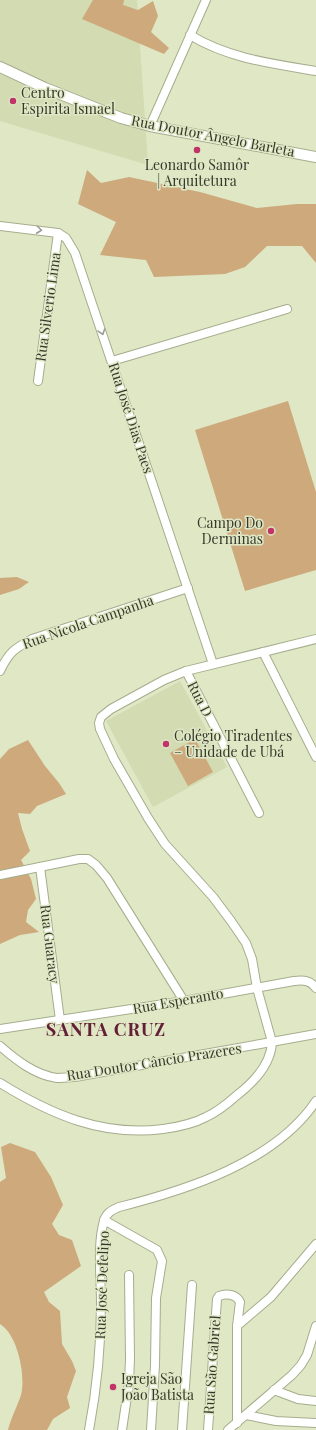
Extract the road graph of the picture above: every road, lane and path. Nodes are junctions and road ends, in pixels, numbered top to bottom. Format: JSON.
{"nodes":[{"id":1,"x":206,"y":0,"type":"edge"},
{"id":2,"x":190,"y":35,"type":"junction"},
{"id":3,"x":0,"y":66,"type":"edge"},
{"id":4,"x":316,"y":71,"type":"edge"},
{"id":5,"x":150,"y":126,"type":"junction"},
{"id":6,"x":316,"y":157,"type":"edge"},
{"id":7,"x":0,"y":226,"type":"edge"},
{"id":8,"x":58,"y":233,"type":"junction"},
{"id":9,"x":287,"y":309,"type":"dead end"},
{"id":10,"x":112,"y":361,"type":"junction"},
{"id":11,"x":38,"y":381,"type":"dead end"},
{"id":12,"x":188,"y":588,"type":"junction"},
{"id":13,"x":316,"y":639,"type":"edge"},
{"id":14,"x":263,"y":652,"type":"junction"},
{"id":15,"x":213,"y":664,"type":"junction"},
{"id":16,"x":0,"y":671,"type":"edge"},
{"id":17,"x":186,"y":671,"type":"junction"},
{"id":18,"x":316,"y":757,"type":"edge"},
{"id":19,"x":259,"y":813,"type":"dead end"},
{"id":20,"x":40,"y":868,"type":"junction"},
{"id":21,"x":0,"y":875,"type":"edge"},
{"id":22,"x":257,"y":988,"type":"junction"},
{"id":23,"x":316,"y":988,"type":"edge"},
{"id":24,"x":184,"y":1001,"type":"junction"},
{"id":25,"x":60,"y":1020,"type":"junction"},
{"id":26,"x":0,"y":1029,"type":"edge"},
{"id":27,"x":316,"y":1034,"type":"edge"},
{"id":28,"x":272,"y":1042,"type":"junction"},
{"id":29,"x":0,"y":1046,"type":"edge"},
{"id":30,"x":0,"y":1083,"type":"edge"},
{"id":31,"x":316,"y":1101,"type":"edge"},
{"id":32,"x":104,"y":1220,"type":"junction"},
{"id":33,"x":316,"y":1244,"type":"edge"},
{"id":34,"x":129,"y":1275,"type":"dead end"},
{"id":35,"x":192,"y":1285,"type":"dead end"},
{"id":36,"x":237,"y":1326,"type":"junction"},
{"id":37,"x":316,"y":1326,"type":"edge"},
{"id":38,"x":274,"y":1390,"type":"junction"},
{"id":39,"x":316,"y":1400,"type":"edge"},
{"id":40,"x":246,"y":1415,"type":"junction"},
{"id":41,"x":316,"y":1422,"type":"edge"},
{"id":42,"x":237,"y":1423,"type":"junction"},
{"id":43,"x":89,"y":1430,"type":"edge"},
{"id":44,"x":122,"y":1430,"type":"edge"},
{"id":45,"x":152,"y":1430,"type":"edge"},
{"id":46,"x":182,"y":1430,"type":"edge"},
{"id":47,"x":208,"y":1430,"type":"edge"},
{"id":48,"x":228,"y":1430,"type":"edge"}],
"edges":[{"from":1,"to":2,"type":"street"},
{"from":2,"to":4,"type":"street"},
{"from":2,"to":5,"type":"street"},
{"from":3,"to":5,"type":"street","name":"Rua Doutor Ângelo Barleta"},
{"from":5,"to":6,"type":"street","name":"Rua Doutor Ângelo Barleta"},
{"from":7,"to":8,"type":"street","one_way":true},
{"from":8,"to":10,"type":"street","name":"Rua José Dias Paes","one_way":true},
{"from":8,"to":11,"type":"street","name":"Rua Silverio Lima"},
{"from":9,"to":10,"type":"street"},
{"from":10,"to":12,"type":"street","name":"Rua José Dias Paes"},
{"from":12,"to":15,"type":"street","name":"Rua José Dias Paes"},
{"from":12,"to":16,"type":"street","name":"Rua Nicola Campanha"},
{"from":13,"to":14,"type":"street"},
{"from":14,"to":15,"type":"street"},
{"from":14,"to":18,"type":"street"},
{"from":15,"to":17,"type":"street"},
{"from":17,"to":19,"type":"street","name":"Rua D"},
{"from":17,"to":22,"type":"street"},
{"from":20,"to":21,"type":"street"},
{"from":20,"to":24,"type":"street"},
{"from":20,"to":25,"type":"street","name":"Rua Guaracy"},
{"from":22,"to":23,"type":"street","name":"Rua Esperanto"},
{"from":22,"to":24,"type":"street","name":"Rua Esperanto"},
{"from":22,"to":28,"type":"street"},
{"from":24,"to":25,"type":"street","name":"Rua Esperanto"},
{"from":25,"to":26,"type":"street","name":"Rua Esperanto"},
{"from":27,"to":28,"type":"street","name":"Rua Doutor Câncio Prazeres"},
{"from":28,"to":29,"type":"street","name":"Rua Doutor Câncio Prazeres"},
{"from":28,"to":30,"type":"street"},
{"from":31,"to":32,"type":"street","name":"Rua José Defelipo"},
{"from":32,"to":43,"type":"street","name":"Rua José Defelipo"},
{"from":32,"to":45,"type":"street"},
{"from":33,"to":36,"type":"street"},
{"from":34,"to":44,"type":"street"},
{"from":35,"to":46,"type":"street"},
{"from":36,"to":42,"type":"street"},
{"from":36,"to":47,"type":"street","name":"Rua São Gabriel"},
{"from":37,"to":38,"type":"street"},
{"from":38,"to":39,"type":"street"},
{"from":38,"to":40,"type":"street"},
{"from":40,"to":41,"type":"street"},
{"from":40,"to":42,"type":"street"},
{"from":42,"to":48,"type":"street"}]}
